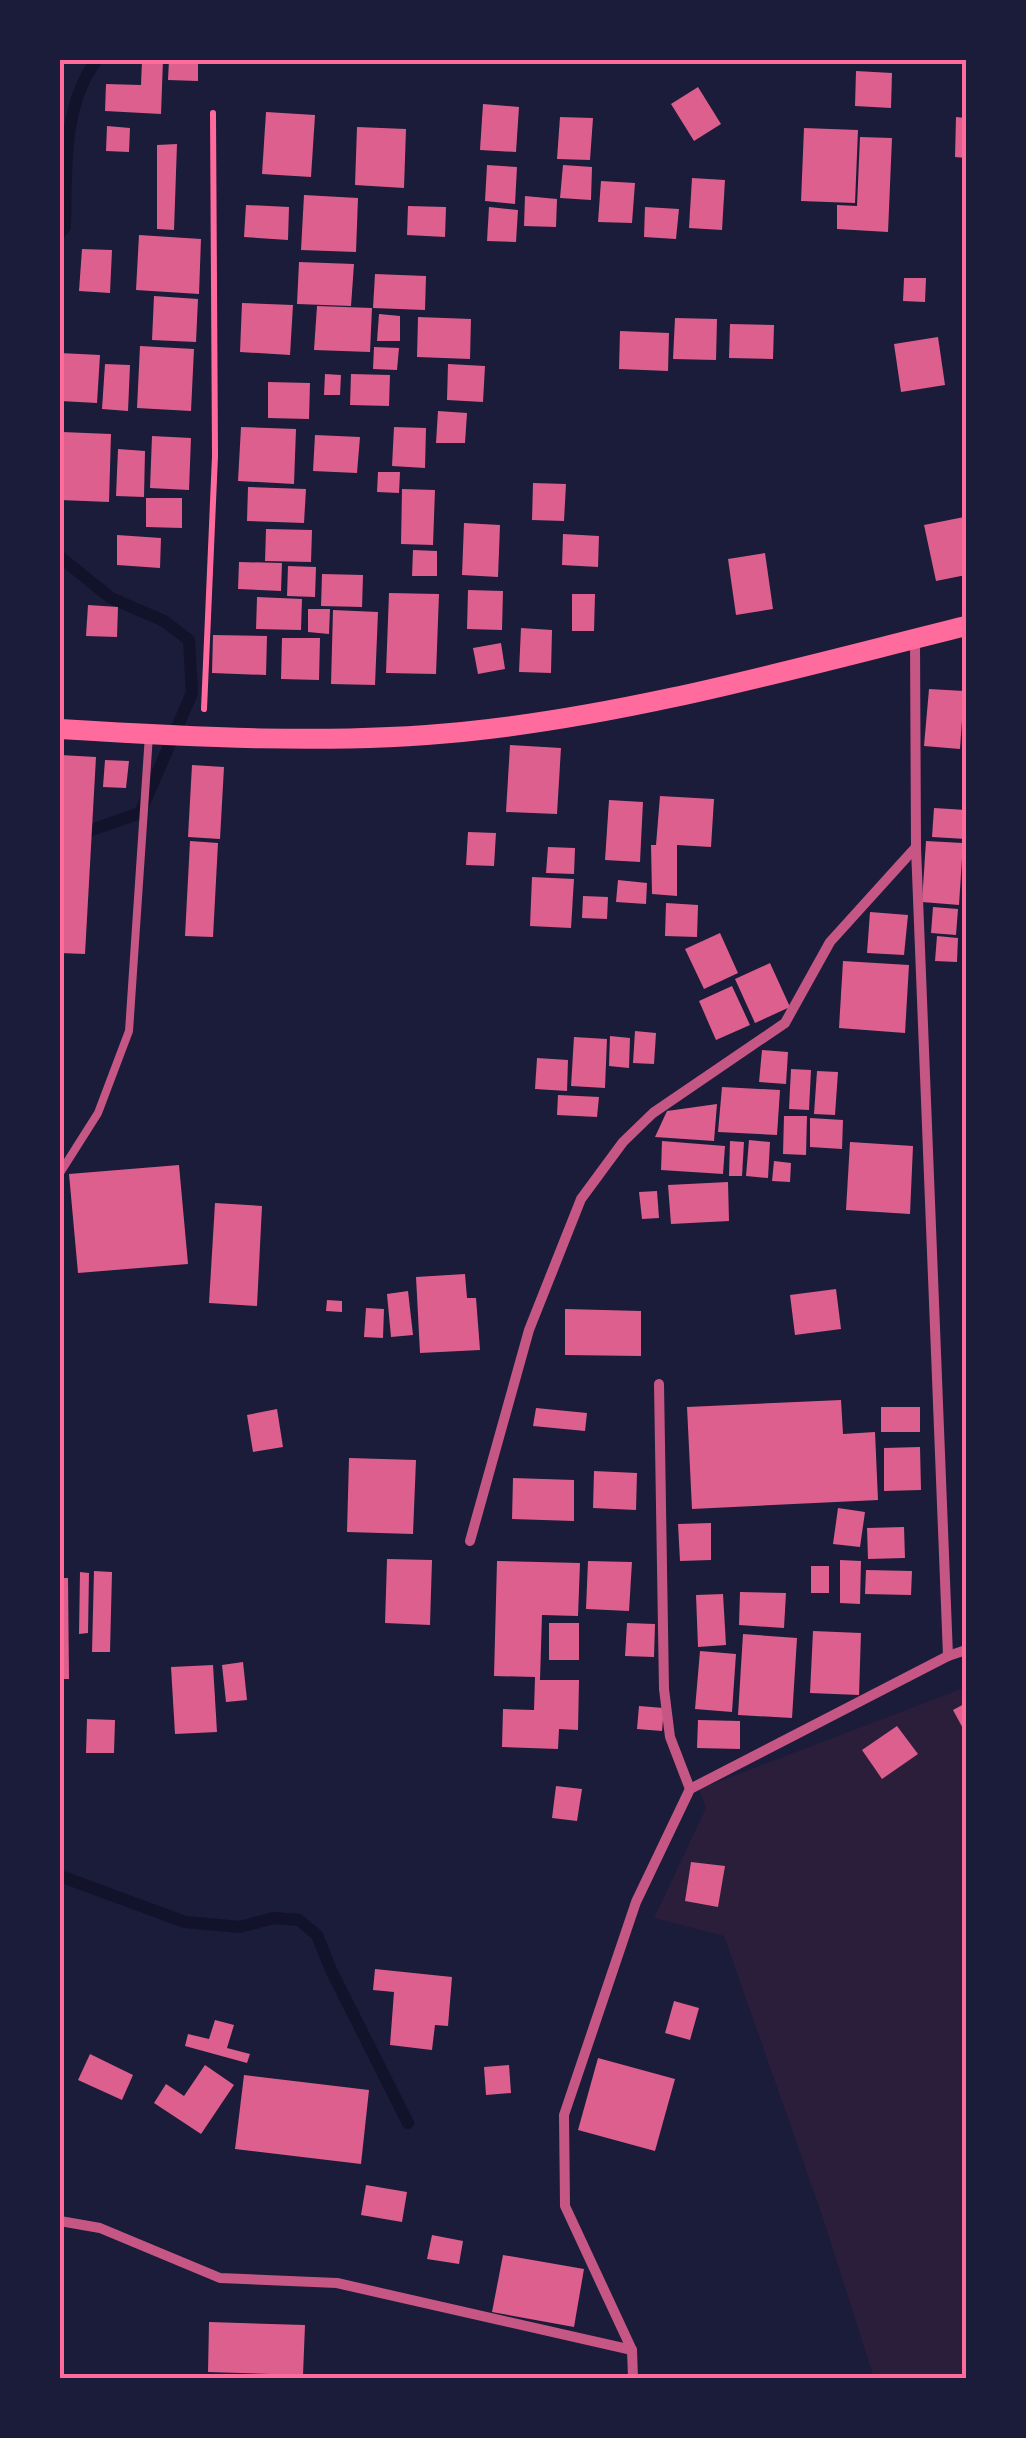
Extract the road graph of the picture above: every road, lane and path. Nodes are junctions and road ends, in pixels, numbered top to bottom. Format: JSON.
{"nodes":[{"id":1,"x":212,"y":114,"type":"dead end"},
{"id":2,"x":966,"y":626,"type":"edge"},
{"id":3,"x":915,"y":638,"type":"junction"},
{"id":4,"x":60,"y":728,"type":"edge"},
{"id":5,"x":149,"y":734,"type":"junction"},
{"id":6,"x":203,"y":735,"type":"junction"},
{"id":7,"x":916,"y":847,"type":"junction"},
{"id":8,"x":60,"y":1172,"type":"edge"},
{"id":9,"x":659,"y":1384,"type":"dead end"},
{"id":10,"x":470,"y":1541,"type":"dead end"},
{"id":11,"x":966,"y":1650,"type":"edge"},
{"id":12,"x":948,"y":1656,"type":"junction"},
{"id":13,"x":690,"y":1789,"type":"junction"},
{"id":14,"x":60,"y":2221,"type":"edge"},
{"id":15,"x":632,"y":2350,"type":"junction"},
{"id":16,"x":633,"y":2378,"type":"edge"}],
"edges":[{"from":1,"to":6,"type":"path"},
{"from":2,"to":3,"type":"main road"},
{"from":3,"to":6,"type":"main road"},
{"from":3,"to":7,"type":"street"},
{"from":4,"to":5,"type":"main road"},
{"from":5,"to":6,"type":"main road"},
{"from":5,"to":8,"type":"lane"},
{"from":7,"to":10,"type":"street"},
{"from":7,"to":12,"type":"street"},
{"from":9,"to":13,"type":"street"},
{"from":11,"to":12,"type":"street"},
{"from":12,"to":13,"type":"street"},
{"from":13,"to":15,"type":"street"},
{"from":14,"to":15,"type":"street"},
{"from":15,"to":16,"type":"street"}]}
